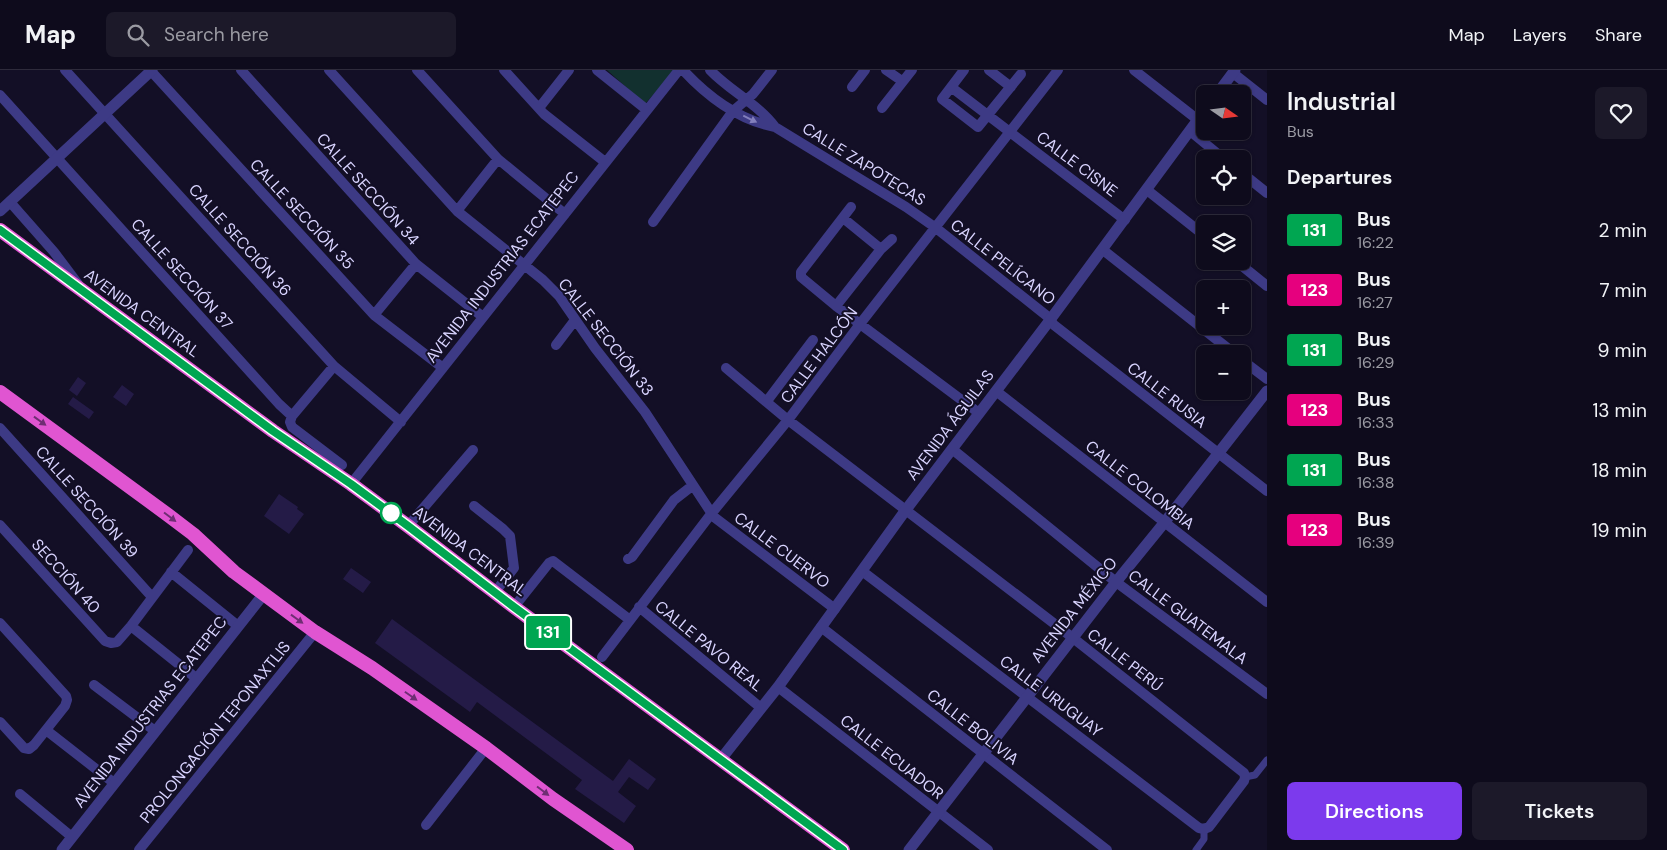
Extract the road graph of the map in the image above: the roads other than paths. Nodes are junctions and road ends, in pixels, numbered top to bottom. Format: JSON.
{"nodes":[{"id":1,"x":66,"y":70,"type":"edge"},
{"id":2,"x":151,"y":70,"type":"edge"},
{"id":3,"x":241,"y":70,"type":"edge"},
{"id":4,"x":329,"y":70,"type":"edge"},
{"id":5,"x":417,"y":70,"type":"edge"},
{"id":6,"x":504,"y":70,"type":"edge"},
{"id":7,"x":569,"y":70,"type":"edge"},
{"id":8,"x":597,"y":70,"type":"edge"},
{"id":9,"x":679,"y":70,"type":"edge"},
{"id":10,"x":683,"y":70,"type":"edge"},
{"id":11,"x":710,"y":70,"type":"edge"},
{"id":12,"x":772,"y":70,"type":"edge"},
{"id":13,"x":865,"y":70,"type":"edge"},
{"id":14,"x":886,"y":70,"type":"edge"},
{"id":15,"x":912,"y":70,"type":"edge"},
{"id":16,"x":964,"y":70,"type":"edge"},
{"id":17,"x":989,"y":70,"type":"edge"},
{"id":18,"x":1058,"y":70,"type":"edge"},
{"id":19,"x":1134,"y":70,"type":"edge"},
{"id":20,"x":1234,"y":72,"type":"edge"},
{"id":21,"x":1021,"y":74,"type":"dead end"},
{"id":22,"x":902,"y":81,"type":"junction"},
{"id":23,"x":1224,"y":85,"type":"edge"},
{"id":24,"x":852,"y":87,"type":"dead end"},
{"id":25,"x":951,"y":87,"type":"junction"},
{"id":26,"x":1011,"y":87,"type":"junction"},
{"id":27,"x":0,"y":95,"type":"edge"},
{"id":28,"x":746,"y":100,"type":"junction"},
{"id":29,"x":1267,"y":100,"type":"edge"},
{"id":30,"x":539,"y":108,"type":"junction"},
{"id":31,"x":882,"y":108,"type":"dead end"},
{"id":32,"x":647,"y":110,"type":"junction"},
{"id":33,"x":733,"y":111,"type":"junction"},
{"id":34,"x":105,"y":114,"type":"junction"},
{"id":35,"x":988,"y":115,"type":"junction"},
{"id":36,"x":1196,"y":118,"type":"edge"},
{"id":37,"x":1196,"y":123,"type":"edge"},
{"id":38,"x":776,"y":127,"type":"junction"},
{"id":39,"x":1190,"y":131,"type":"junction"},
{"id":40,"x":1010,"y":132,"type":"junction"},
{"id":41,"x":1213,"y":150,"type":"edge"},
{"id":42,"x":57,"y":158,"type":"junction"},
{"id":43,"x":498,"y":159,"type":"junction"},
{"id":44,"x":606,"y":162,"type":"junction"},
{"id":45,"x":1251,"y":180,"type":"edge"},
{"id":46,"x":1147,"y":190,"type":"junction"},
{"id":47,"x":1267,"y":192,"type":"edge"},
{"id":48,"x":10,"y":202,"type":"junction"},
{"id":49,"x":851,"y":208,"type":"dead end"},
{"id":50,"x":457,"y":210,"type":"junction"},
{"id":51,"x":0,"y":211,"type":"edge"},
{"id":52,"x":565,"y":214,"type":"junction"},
{"id":53,"x":843,"y":218,"type":"junction"},
{"id":54,"x":1125,"y":220,"type":"junction"},
{"id":55,"x":653,"y":222,"type":"dead end"},
{"id":56,"x":936,"y":228,"type":"junction"},
{"id":57,"x":1196,"y":229,"type":"edge"},
{"id":58,"x":0,"y":230,"type":"edge"},
{"id":59,"x":892,"y":239,"type":"dead end"},
{"id":60,"x":882,"y":249,"type":"junction"},
{"id":61,"x":1103,"y":250,"type":"junction"},
{"id":62,"x":416,"y":264,"type":"junction"},
{"id":63,"x":524,"y":266,"type":"junction"},
{"id":64,"x":1247,"y":270,"type":"edge"},
{"id":65,"x":1267,"y":286,"type":"edge"},
{"id":66,"x":84,"y":292,"type":"junction"},
{"id":67,"x":836,"y":306,"type":"junction"},
{"id":68,"x":374,"y":315,"type":"junction"},
{"id":69,"x":483,"y":317,"type":"junction"},
{"id":70,"x":575,"y":320,"type":"junction"},
{"id":71,"x":1050,"y":320,"type":"junction"},
{"id":72,"x":860,"y":324,"type":"junction"},
{"id":73,"x":813,"y":340,"type":"dead end"},
{"id":74,"x":556,"y":345,"type":"dead end"},
{"id":75,"x":1224,"y":345,"type":"edge"},
{"id":76,"x":334,"y":366,"type":"junction"},
{"id":77,"x":1251,"y":367,"type":"edge"},
{"id":78,"x":443,"y":368,"type":"junction"},
{"id":79,"x":726,"y":368,"type":"dead end"},
{"id":80,"x":1267,"y":379,"type":"edge"},
{"id":81,"x":996,"y":391,"type":"junction"},
{"id":82,"x":1267,"y":391,"type":"edge"},
{"id":83,"x":0,"y":392,"type":"edge"},
{"id":84,"x":767,"y":401,"type":"junction"},
{"id":85,"x":979,"y":413,"type":"junction"},
{"id":86,"x":292,"y":416,"type":"junction"},
{"id":87,"x":788,"y":420,"type":"junction"},
{"id":88,"x":401,"y":422,"type":"junction"},
{"id":89,"x":0,"y":428,"type":"edge"},
{"id":90,"x":952,"y":449,"type":"junction"},
{"id":91,"x":473,"y":450,"type":"dead end"},
{"id":92,"x":1219,"y":454,"type":"junction"},
{"id":93,"x":342,"y":466,"type":"dead end"},
{"id":94,"x":351,"y":484,"type":"junction"},
{"id":95,"x":692,"y":486,"type":"junction"},
{"id":96,"x":1267,"y":491,"type":"edge"},
{"id":97,"x":474,"y":506,"type":"dead end"},
{"id":98,"x":905,"y":511,"type":"junction"},
{"id":99,"x":711,"y":514,"type":"junction"},
{"id":100,"x":1164,"y":523,"type":"junction"},
{"id":101,"x":0,"y":525,"type":"edge"},
{"id":102,"x":408,"y":526,"type":"junction"},
{"id":103,"x":188,"y":550,"type":"dead end"},
{"id":104,"x":628,"y":559,"type":"dead end"},
{"id":105,"x":862,"y":571,"type":"junction"},
{"id":106,"x":171,"y":572,"type":"junction"},
{"id":107,"x":1116,"y":582,"type":"junction"},
{"id":108,"x":495,"y":592,"type":"junction"},
{"id":109,"x":263,"y":595,"type":"junction"},
{"id":110,"x":152,"y":597,"type":"junction"},
{"id":111,"x":1267,"y":602,"type":"edge"},
{"id":112,"x":514,"y":607,"type":"junction"},
{"id":113,"x":639,"y":607,"type":"junction"},
{"id":114,"x":835,"y":608,"type":"junction"},
{"id":115,"x":630,"y":620,"type":"junction"},
{"id":116,"x":0,"y":623,"type":"edge"},
{"id":117,"x":131,"y":626,"type":"junction"},
{"id":118,"x":238,"y":626,"type":"junction"},
{"id":119,"x":821,"y":628,"type":"junction"},
{"id":120,"x":315,"y":632,"type":"junction"},
{"id":121,"x":1072,"y":638,"type":"junction"},
{"id":122,"x":602,"y":657,"type":"dead end"},
{"id":123,"x":196,"y":678,"type":"junction"},
{"id":124,"x":94,"y":685,"type":"dead end"},
{"id":125,"x":778,"y":687,"type":"junction"},
{"id":126,"x":1267,"y":694,"type":"edge"},
{"id":127,"x":1027,"y":696,"type":"junction"},
{"id":128,"x":761,"y":708,"type":"junction"},
{"id":129,"x":0,"y":722,"type":"edge"},
{"id":130,"x":46,"y":730,"type":"junction"},
{"id":131,"x":156,"y":731,"type":"junction"},
{"id":132,"x":486,"y":748,"type":"junction"},
{"id":133,"x":983,"y":754,"type":"junction"},
{"id":134,"x":721,"y":759,"type":"junction"},
{"id":135,"x":1267,"y":760,"type":"edge"},
{"id":136,"x":1246,"y":777,"type":"junction"},
{"id":137,"x":114,"y":783,"type":"junction"},
{"id":138,"x":20,"y":794,"type":"dead end"},
{"id":139,"x":938,"y":812,"type":"junction"},
{"id":140,"x":426,"y":825,"type":"dead end"},
{"id":141,"x":1204,"y":829,"type":"junction"},
{"id":142,"x":72,"y":837,"type":"junction"},
{"id":143,"x":62,"y":850,"type":"edge"},
{"id":144,"x":138,"y":850,"type":"edge"},
{"id":145,"x":627,"y":850,"type":"edge"},
{"id":146,"x":843,"y":850,"type":"edge"},
{"id":147,"x":909,"y":850,"type":"edge"},
{"id":148,"x":988,"y":850,"type":"edge"},
{"id":149,"x":1107,"y":850,"type":"edge"},
{"id":150,"x":1196,"y":850,"type":"edge"}],
"edges":[{"from":1,"to":34,"type":"street","name":"CALLE SECCIÓN 36"},
{"from":2,"to":34,"type":"street"},
{"from":2,"to":68,"type":"street","name":"CALLE SECCIÓN 35"},
{"from":3,"to":62,"type":"street","name":"CALLE SECCIÓN 34"},
{"from":4,"to":50,"type":"street","name":"CALLE SECCIÓN 33"},
{"from":5,"to":43,"type":"street"},
{"from":6,"to":30,"type":"street"},
{"from":7,"to":30,"type":"street"},
{"from":8,"to":32,"type":"street"},
{"from":9,"to":32,"type":"street","name":"AVENIDA INDUSTRIAS ECATEPEC"},
{"from":10,"to":33,"type":"street","name":"CALLE ZAPOTECAS"},
{"from":11,"to":28,"type":"street","name":"CALLE ZAPOTECAS"},
{"from":12,"to":28,"type":"street"},
{"from":13,"to":24,"type":"street"},
{"from":14,"to":22,"type":"street"},
{"from":15,"to":22,"type":"street"},
{"from":16,"to":25,"type":"street"},
{"from":17,"to":26,"type":"street"},
{"from":18,"to":40,"type":"street","name":"CALLE HALCÓN"},
{"from":19,"to":36,"type":"street"},
{"from":20,"to":23,"type":"street"},
{"from":20,"to":29,"type":"street"},
{"from":21,"to":26,"type":"street"},
{"from":22,"to":31,"type":"street"},
{"from":25,"to":35,"type":"street","name":"CALLE CISNE"},
{"from":25,"to":35,"type":"street"},
{"from":26,"to":35,"type":"street"},
{"from":27,"to":42,"type":"street","name":"CALLE SECCIÓN 37"},
{"from":28,"to":33,"type":"street"},
{"from":28,"to":38,"type":"street","name":"CALLE ZAPOTECAS"},
{"from":30,"to":44,"type":"street"},
{"from":32,"to":44,"type":"street","name":"AVENIDA INDUSTRIAS ECATEPEC"},
{"from":33,"to":38,"type":"street","name":"CALLE ZAPOTECAS","one_way":true},
{"from":33,"to":55,"type":"street"},
{"from":34,"to":42,"type":"street"},
{"from":34,"to":76,"type":"street","name":"CALLE SECCIÓN 36"},
{"from":35,"to":40,"type":"street","name":"CALLE CISNE"},
{"from":37,"to":39,"type":"street","name":"AVENIDA ÁGUILAS"},
{"from":38,"to":56,"type":"street","name":"CALLE ZAPOTECAS"},
{"from":39,"to":41,"type":"street"},
{"from":39,"to":46,"type":"street","name":"AVENIDA ÁGUILAS"},
{"from":40,"to":54,"type":"street","name":"CALLE CISNE"},
{"from":40,"to":56,"type":"street","name":"CALLE HALCÓN"},
{"from":42,"to":48,"type":"street"},
{"from":42,"to":86,"type":"street","name":"CALLE SECCIÓN 37"},
{"from":43,"to":50,"type":"street"},
{"from":43,"to":52,"type":"street"},
{"from":44,"to":52,"type":"street","name":"AVENIDA INDUSTRIAS ECATEPEC"},
{"from":45,"to":47,"type":"street"},
{"from":46,"to":54,"type":"street","name":"AVENIDA ÁGUILAS"},
{"from":46,"to":57,"type":"street"},
{"from":48,"to":51,"type":"street"},
{"from":48,"to":66,"type":"street"},
{"from":49,"to":53,"type":"street"},
{"from":50,"to":63,"type":"street","name":"CALLE SECCIÓN 33"},
{"from":52,"to":63,"type":"street","name":"AVENIDA INDUSTRIAS ECATEPEC"},
{"from":53,"to":60,"type":"street"},
{"from":53,"to":67,"type":"street"},
{"from":54,"to":61,"type":"street","name":"AVENIDA ÁGUILAS"},
{"from":56,"to":71,"type":"street","name":"CALLE PELÍCANO"},
{"from":56,"to":72,"type":"street","name":"CALLE HALCÓN"},
{"from":58,"to":66,"type":"highway","name":"AVENIDA CENTRAL"},
{"from":59,"to":60,"type":"street"},
{"from":60,"to":67,"type":"street"},
{"from":61,"to":71,"type":"street","name":"AVENIDA ÁGUILAS"},
{"from":61,"to":75,"type":"street"},
{"from":62,"to":68,"type":"street"},
{"from":62,"to":69,"type":"street","name":"CALLE SECCIÓN 34"},
{"from":63,"to":69,"type":"street","name":"AVENIDA INDUSTRIAS ECATEPEC"},
{"from":63,"to":70,"type":"street","name":"CALLE SECCIÓN 33"},
{"from":64,"to":65,"type":"street"},
{"from":66,"to":94,"type":"highway","name":"AVENIDA CENTRAL"},
{"from":67,"to":72,"type":"street"},
{"from":68,"to":78,"type":"street","name":"CALLE SECCIÓN 35"},
{"from":69,"to":78,"type":"street","name":"AVENIDA INDUSTRIAS ECATEPEC"},
{"from":70,"to":74,"type":"street"},
{"from":70,"to":95,"type":"street","name":"CALLE SECCIÓN 33"},
{"from":71,"to":81,"type":"street","name":"AVENIDA ÁGUILAS"},
{"from":71,"to":92,"type":"street","name":"CALLE RUSIA"},
{"from":72,"to":85,"type":"street"},
{"from":72,"to":87,"type":"street","name":"CALLE HALCÓN"},
{"from":73,"to":84,"type":"street"},
{"from":76,"to":86,"type":"street"},
{"from":76,"to":88,"type":"street","name":"CALLE SECCIÓN 36"},
{"from":77,"to":80,"type":"street"},
{"from":78,"to":88,"type":"street","name":"AVENIDA INDUSTRIAS ECATEPEC"},
{"from":79,"to":84,"type":"street","name":"CALLE PERÚ"},
{"from":81,"to":85,"type":"street","name":"AVENIDA ÁGUILAS"},
{"from":81,"to":100,"type":"street","name":"CALLE COLOMBIA"},
{"from":82,"to":92,"type":"street","name":"AVENIDA MÉXICO"},
{"from":83,"to":109,"type":"highway","one_way":true},
{"from":84,"to":87,"type":"street","name":"CALLE PERÚ"},
{"from":85,"to":90,"type":"street","name":"AVENIDA ÁGUILAS"},
{"from":86,"to":93,"type":"street","name":"CALLE SECCIÓN 37"},
{"from":87,"to":98,"type":"street","name":"CALLE PERÚ"},
{"from":87,"to":99,"type":"street","name":"CALLE HALCÓN"},
{"from":88,"to":94,"type":"street","name":"AVENIDA INDUSTRIAS ECATEPEC"},
{"from":89,"to":110,"type":"street","name":"CALLE SECCIÓN 39"},
{"from":90,"to":98,"type":"street","name":"AVENIDA ÁGUILAS"},
{"from":90,"to":107,"type":"street","name":"CALLE GUATEMALA"},
{"from":91,"to":102,"type":"street"},
{"from":92,"to":96,"type":"street","name":"CALLE RUSIA"},
{"from":92,"to":100,"type":"street","name":"AVENIDA MÉXICO"},
{"from":94,"to":102,"type":"highway","name":"AVENIDA CENTRAL"},
{"from":95,"to":99,"type":"street","name":"CALLE SECCIÓN 33"},
{"from":95,"to":104,"type":"street"},
{"from":97,"to":108,"type":"street"},
{"from":98,"to":105,"type":"street","name":"AVENIDA ÁGUILAS"},
{"from":98,"to":121,"type":"street","name":"CALLE PERÚ"},
{"from":99,"to":113,"type":"street","name":"CALLE HALCÓN"},
{"from":99,"to":114,"type":"street","name":"CALLE CUERVO"},
{"from":100,"to":107,"type":"street","name":"AVENIDA MÉXICO"},
{"from":100,"to":111,"type":"street","name":"CALLE COLOMBIA"},
{"from":101,"to":117,"type":"street","name":"SECCIÓN 40"},
{"from":102,"to":108,"type":"highway","name":"AVENIDA CENTRAL"},
{"from":103,"to":106,"type":"street"},
{"from":105,"to":114,"type":"street","name":"AVENIDA ÁGUILAS"},
{"from":105,"to":127,"type":"street","name":"CALLE URUGUAY"},
{"from":106,"to":110,"type":"street"},
{"from":106,"to":118,"type":"street"},
{"from":107,"to":121,"type":"street","name":"AVENIDA MÉXICO"},
{"from":107,"to":126,"type":"street","name":"CALLE GUATEMALA"},
{"from":108,"to":112,"type":"highway","name":"AVENIDA CENTRAL"},
{"from":109,"to":118,"type":"street","name":"AVENIDA INDUSTRIAS ECATEPEC"},
{"from":109,"to":120,"type":"highway","one_way":true},
{"from":110,"to":117,"type":"street"},
{"from":112,"to":115,"type":"street"},
{"from":112,"to":134,"type":"highway","name":"AVENIDA CENTRAL"},
{"from":113,"to":115,"type":"street","name":"CALLE HALCÓN"},
{"from":113,"to":128,"type":"street","name":"CALLE PAVO REAL"},
{"from":114,"to":119,"type":"street","name":"AVENIDA ÁGUILAS"},
{"from":115,"to":122,"type":"street","name":"CALLE HALCÓN"},
{"from":116,"to":130,"type":"street"},
{"from":117,"to":123,"type":"street"},
{"from":118,"to":123,"type":"street","name":"AVENIDA INDUSTRIAS ECATEPEC"},
{"from":119,"to":125,"type":"street","name":"AVENIDA ÁGUILAS"},
{"from":119,"to":133,"type":"street","name":"CALLE BOLIVIA"},
{"from":120,"to":132,"type":"highway","one_way":true},
{"from":120,"to":144,"type":"street","name":"PROLONGACIÓN TEPONAXTLIS"},
{"from":121,"to":127,"type":"street","name":"AVENIDA MÉXICO"},
{"from":121,"to":136,"type":"street","name":"CALLE PERÚ"},
{"from":123,"to":131,"type":"street","name":"AVENIDA INDUSTRIAS ECATEPEC"},
{"from":124,"to":131,"type":"street"},
{"from":125,"to":128,"type":"street","name":"AVENIDA ÁGUILAS"},
{"from":125,"to":139,"type":"street","name":"CALLE ECUADOR"},
{"from":127,"to":133,"type":"street","name":"AVENIDA MÉXICO"},
{"from":127,"to":141,"type":"street","name":"CALLE URUGUAY"},
{"from":128,"to":134,"type":"street","name":"AVENIDA ÁGUILAS"},
{"from":129,"to":130,"type":"street"},
{"from":130,"to":137,"type":"street"},
{"from":131,"to":137,"type":"street","name":"AVENIDA INDUSTRIAS ECATEPEC"},
{"from":132,"to":140,"type":"street"},
{"from":132,"to":145,"type":"highway","one_way":true},
{"from":133,"to":139,"type":"street","name":"AVENIDA MÉXICO"},
{"from":133,"to":149,"type":"street","name":"CALLE BOLIVIA"},
{"from":134,"to":146,"type":"highway","name":"AVENIDA CENTRAL"},
{"from":135,"to":136,"type":"street"},
{"from":136,"to":141,"type":"street"},
{"from":137,"to":142,"type":"street","name":"AVENIDA INDUSTRIAS ECATEPEC"},
{"from":138,"to":142,"type":"street"},
{"from":139,"to":147,"type":"street","name":"AVENIDA MÉXICO"},
{"from":139,"to":148,"type":"street","name":"CALLE ECUADOR"},
{"from":141,"to":150,"type":"street"},
{"from":142,"to":143,"type":"street","name":"AVENIDA INDUSTRIAS ECATEPEC"}]}
